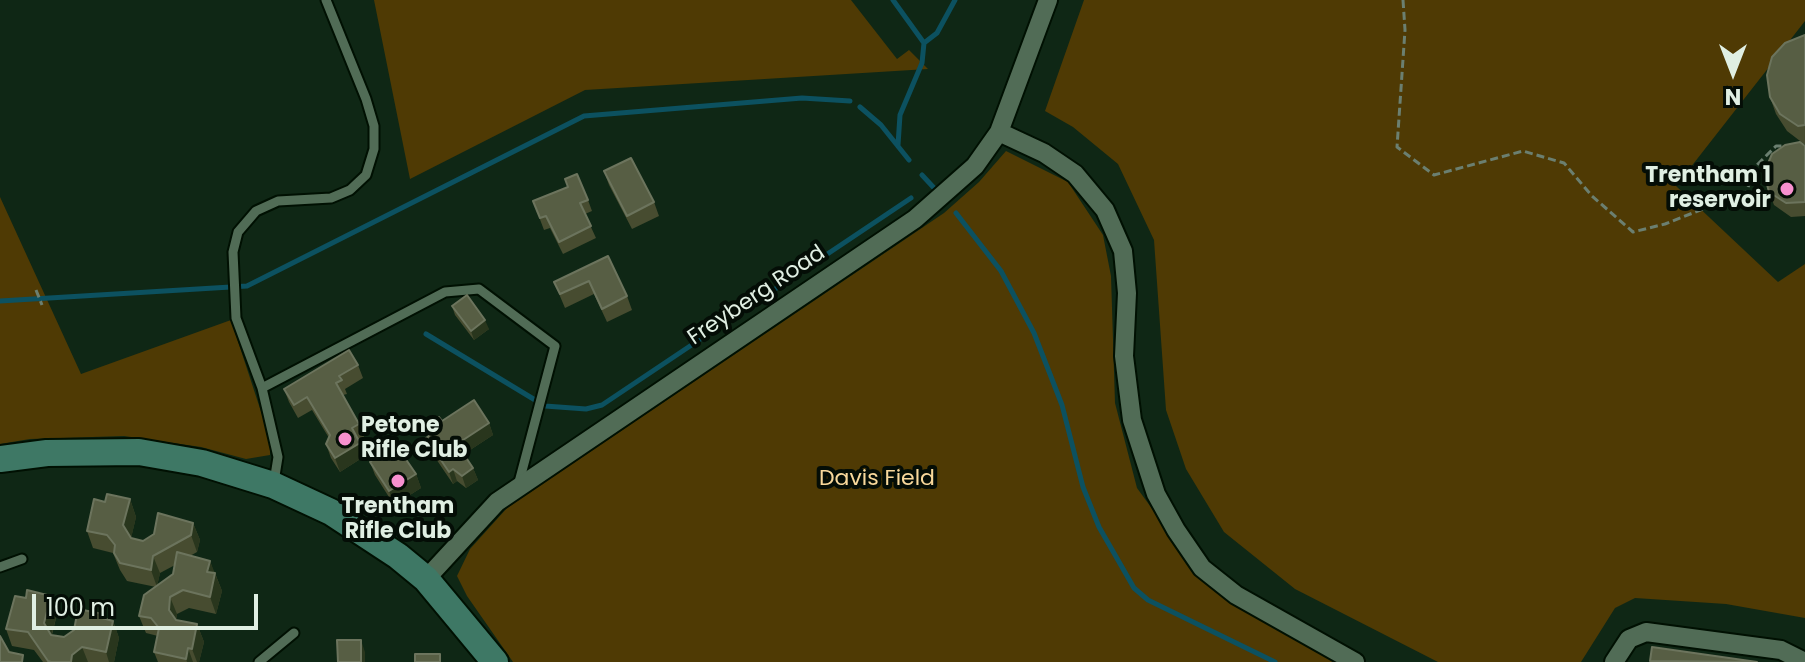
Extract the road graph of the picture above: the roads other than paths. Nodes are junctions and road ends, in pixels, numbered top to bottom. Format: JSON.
{"nodes":[{"id":1,"x":326,"y":0,"type":"edge"},
{"id":2,"x":1048,"y":0,"type":"edge"},
{"id":3,"x":999,"y":132,"type":"junction"},
{"id":4,"x":262,"y":388,"type":"junction"},
{"id":5,"x":0,"y":459,"type":"edge"},
{"id":6,"x":273,"y":485,"type":"junction"},
{"id":7,"x":518,"y":487,"type":"junction"},
{"id":8,"x":22,"y":559,"type":"dead end"},
{"id":9,"x":0,"y":567,"type":"edge"},
{"id":10,"x":426,"y":579,"type":"junction"},
{"id":11,"x":294,"y":633,"type":"dead end"},
{"id":12,"x":259,"y":662,"type":"edge"},
{"id":13,"x":495,"y":662,"type":"edge"},
{"id":14,"x":1355,"y":662,"type":"edge"},
{"id":15,"x":1614,"y":662,"type":"edge"},
{"id":16,"x":1805,"y":662,"type":"edge"}],
"edges":[{"from":1,"to":4,"type":"lane"},
{"from":2,"to":3,"type":"street","name":"Freyberg Road"},
{"from":3,"to":7,"type":"street","name":"Freyberg Road"},
{"from":3,"to":14,"type":"street"},
{"from":4,"to":6,"type":"lane"},
{"from":4,"to":7,"type":"lane"},
{"from":5,"to":6,"type":"street"},
{"from":6,"to":10,"type":"street"},
{"from":7,"to":10,"type":"street","name":"Freyberg Road"},
{"from":8,"to":9,"type":"lane"},
{"from":10,"to":13,"type":"street"},
{"from":11,"to":12,"type":"lane"},
{"from":15,"to":16,"type":"street"}]}
